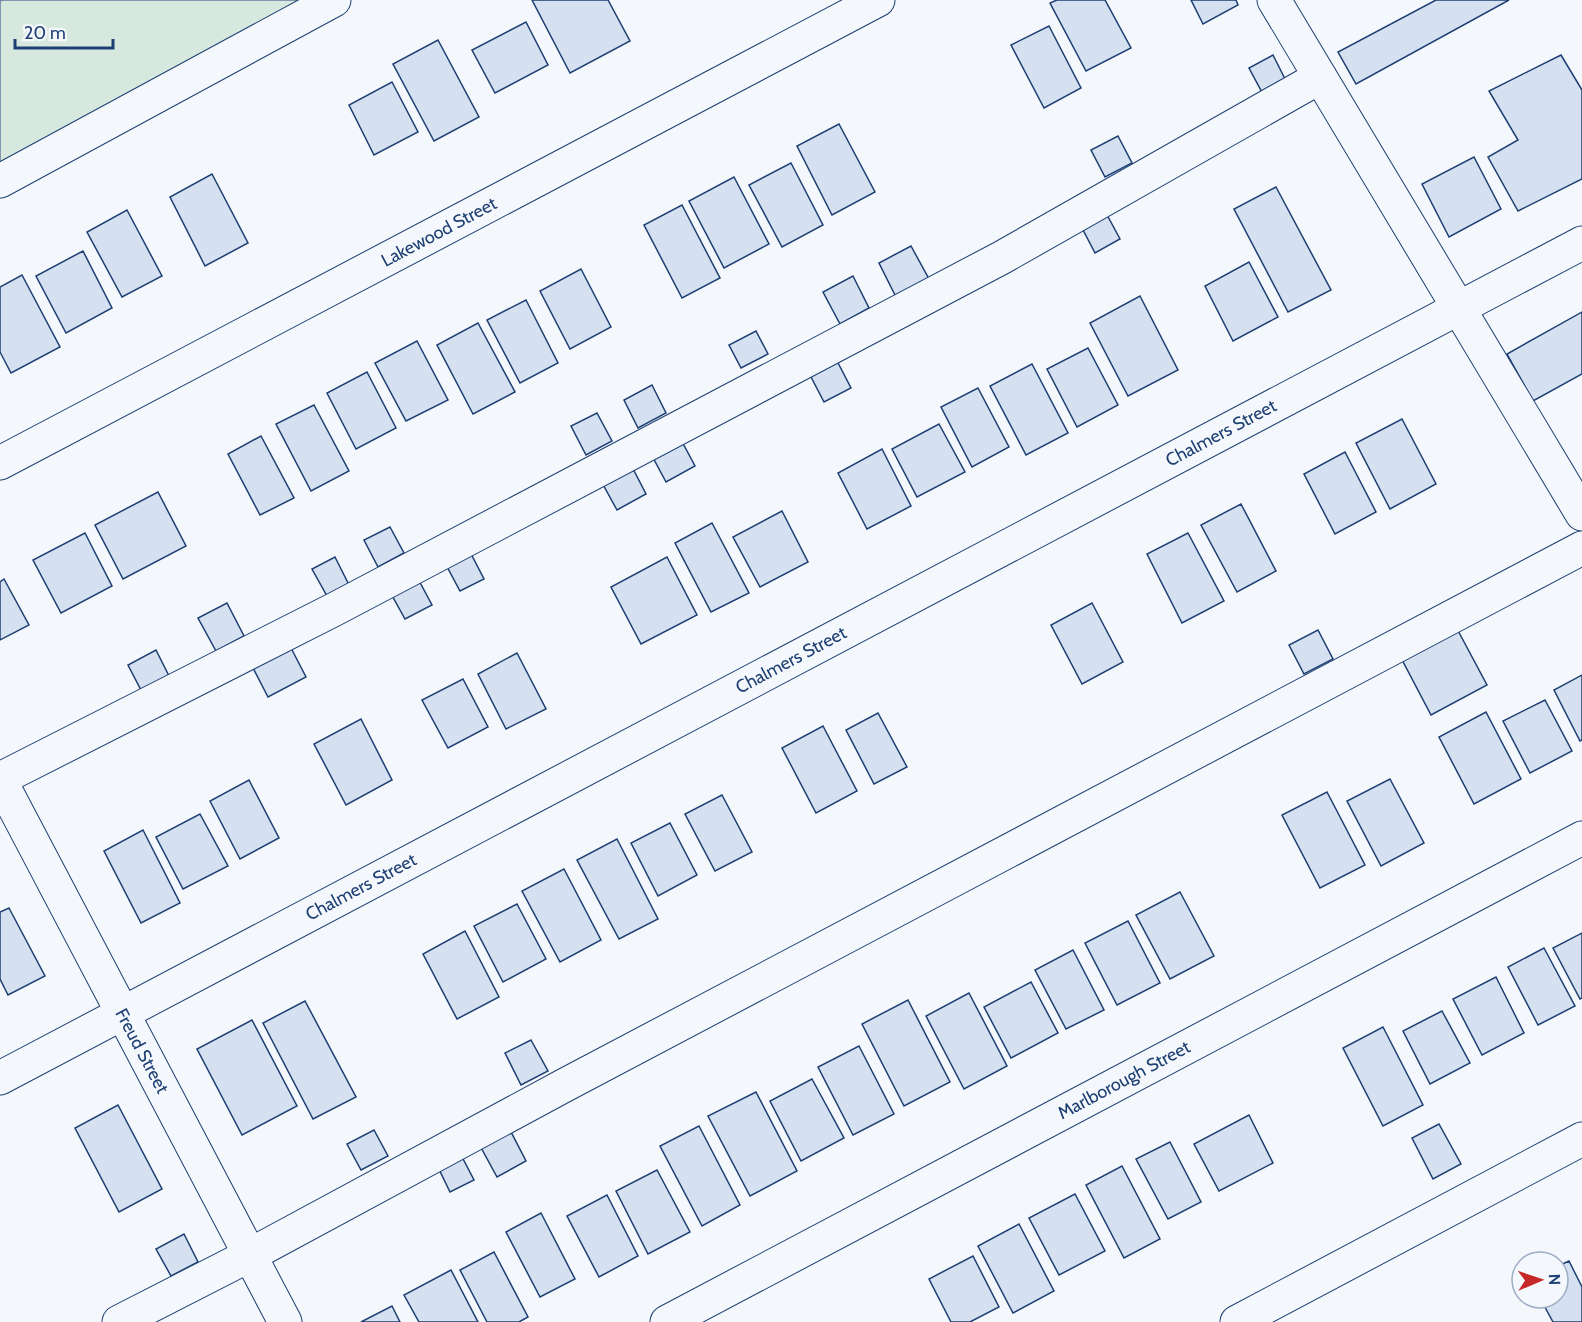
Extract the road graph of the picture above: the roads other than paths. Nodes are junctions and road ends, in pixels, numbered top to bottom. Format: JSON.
{"nodes":[{"id":1,"x":334,"y":0,"type":"edge"},
{"id":2,"x":878,"y":0,"type":"edge"},
{"id":3,"x":1274,"y":0,"type":"edge"},
{"id":4,"x":1320,"y":77,"type":"junction"},
{"id":5,"x":0,"y":181,"type":"edge"},
{"id":6,"x":1582,"y":243,"type":"edge"},
{"id":7,"x":1458,"y":308,"type":"junction"},
{"id":8,"x":0,"y":464,"type":"edge"},
{"id":9,"x":1582,"y":514,"type":"edge"},
{"id":10,"x":1582,"y":548,"type":"edge"},
{"id":11,"x":0,"y":779,"type":"edge"},
{"id":12,"x":1582,"y":838,"type":"edge"},
{"id":13,"x":122,"y":1013,"type":"junction"},
{"id":14,"x":0,"y":1078,"type":"edge"},
{"id":15,"x":1582,"y":1139,"type":"edge"},
{"id":16,"x":250,"y":1255,"type":"junction"},
{"id":17,"x":119,"y":1322,"type":"edge"},
{"id":18,"x":285,"y":1322,"type":"edge"},
{"id":19,"x":667,"y":1322,"type":"edge"},
{"id":20,"x":1237,"y":1322,"type":"edge"}],
"edges":[{"from":1,"to":5,"type":"street"},
{"from":2,"to":8,"type":"street","name":"Lakewood Street"},
{"from":3,"to":4,"type":"street"},
{"from":4,"to":7,"type":"street"},
{"from":4,"to":11,"type":"street"},
{"from":6,"to":7,"type":"street","name":"Chalmers Street"},
{"from":7,"to":9,"type":"street"},
{"from":7,"to":13,"type":"street","name":"Chalmers Street"},
{"from":10,"to":16,"type":"street"},
{"from":11,"to":13,"type":"street","name":"Freud Street"},
{"from":12,"to":19,"type":"street","name":"Marlborough Street"},
{"from":13,"to":14,"type":"street","name":"Chalmers Street"},
{"from":13,"to":16,"type":"street","name":"Freud Street"},
{"from":15,"to":20,"type":"street"},
{"from":16,"to":17,"type":"street"},
{"from":16,"to":18,"type":"street","name":"Freud Street"}]}
